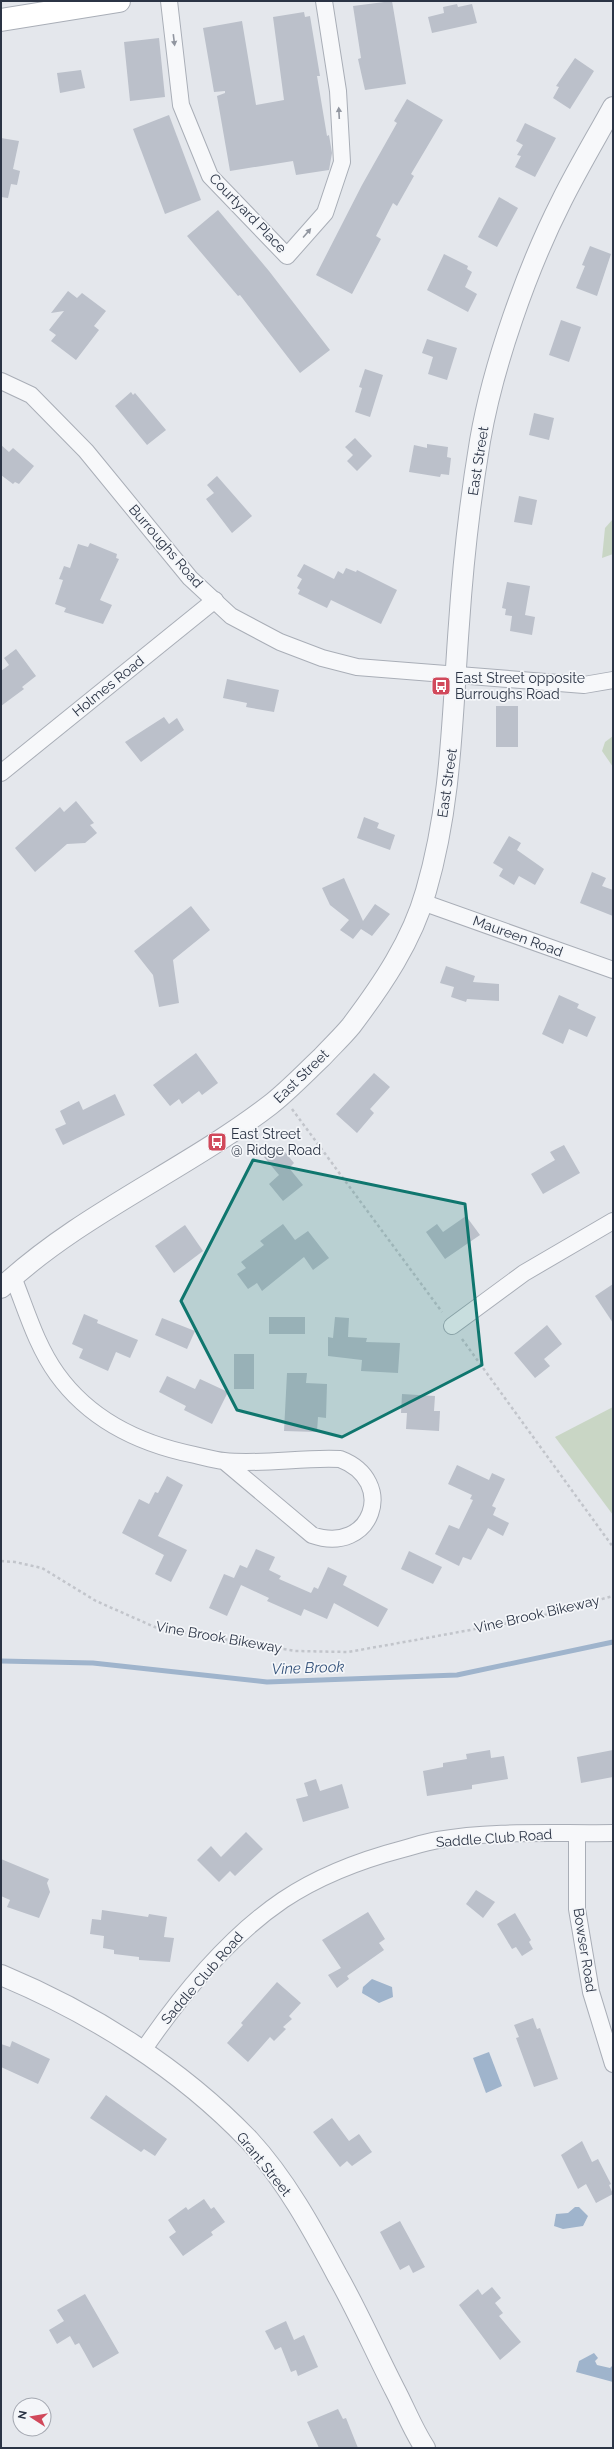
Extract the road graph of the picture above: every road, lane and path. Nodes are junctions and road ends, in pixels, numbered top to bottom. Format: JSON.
{"nodes":[{"id":1,"x":119,"y":1,"type":"edge"},
{"id":2,"x":169,"y":1,"type":"edge"},
{"id":3,"x":324,"y":1,"type":"edge"},
{"id":4,"x":1,"y":20,"type":"edge"},
{"id":5,"x":613,"y":107,"type":"edge"},
{"id":6,"x":1,"y":381,"type":"edge"},
{"id":7,"x":215,"y":600,"type":"junction"},
{"id":8,"x":456,"y":674,"type":"junction"},
{"id":9,"x":613,"y":680,"type":"edge"},
{"id":10,"x":1,"y":773,"type":"edge"},
{"id":11,"x":422,"y":902,"type":"junction"},
{"id":12,"x":613,"y":970,"type":"edge"},
{"id":13,"x":613,"y":1221,"type":"edge"},
{"id":14,"x":7,"y":1283,"type":"edge"},
{"id":15,"x":452,"y":1326,"type":"dead end"},
{"id":16,"x":224,"y":1461,"type":"junction"},
{"id":17,"x":1,"y":1561,"type":"edge"},
{"id":18,"x":613,"y":1596,"type":"edge"},
{"id":19,"x":577,"y":1834,"type":"junction"},
{"id":20,"x":613,"y":1834,"type":"edge"},
{"id":21,"x":1,"y":1976,"type":"edge"},
{"id":22,"x":142,"y":2052,"type":"junction"},
{"id":23,"x":613,"y":2064,"type":"edge"},
{"id":24,"x":424,"y":2447,"type":"edge"}],
"edges":[{"from":1,"to":4,"type":"main road"},
{"from":2,"to":3,"type":"street","name":"Courtyard Place","one_way":true},
{"from":5,"to":8,"type":"street","name":"East Street"},
{"from":6,"to":7,"type":"street","name":"Burroughs Road"},
{"from":7,"to":8,"type":"street","name":"Burroughs Road"},
{"from":7,"to":10,"type":"street","name":"Holmes Road"},
{"from":8,"to":9,"type":"street","name":"Burroughs Road"},
{"from":8,"to":11,"type":"street","name":"East Street"},
{"from":11,"to":12,"type":"street","name":"Maureen Road"},
{"from":11,"to":14,"type":"street","name":"East Street"},
{"from":13,"to":15,"type":"street"},
{"from":14,"to":16,"type":"street"},
{"from":16,"to":16,"type":"street"},
{"from":17,"to":18,"type":"path","name":"Vine Brook Bikeway"},
{"from":19,"to":20,"type":"street","name":"Saddle Club Road"},
{"from":19,"to":22,"type":"street","name":"Saddle Club Road"},
{"from":19,"to":23,"type":"street","name":"Bowser Road"},
{"from":21,"to":22,"type":"street","name":"Grant Street"},
{"from":22,"to":24,"type":"street","name":"Grant Street"}]}
